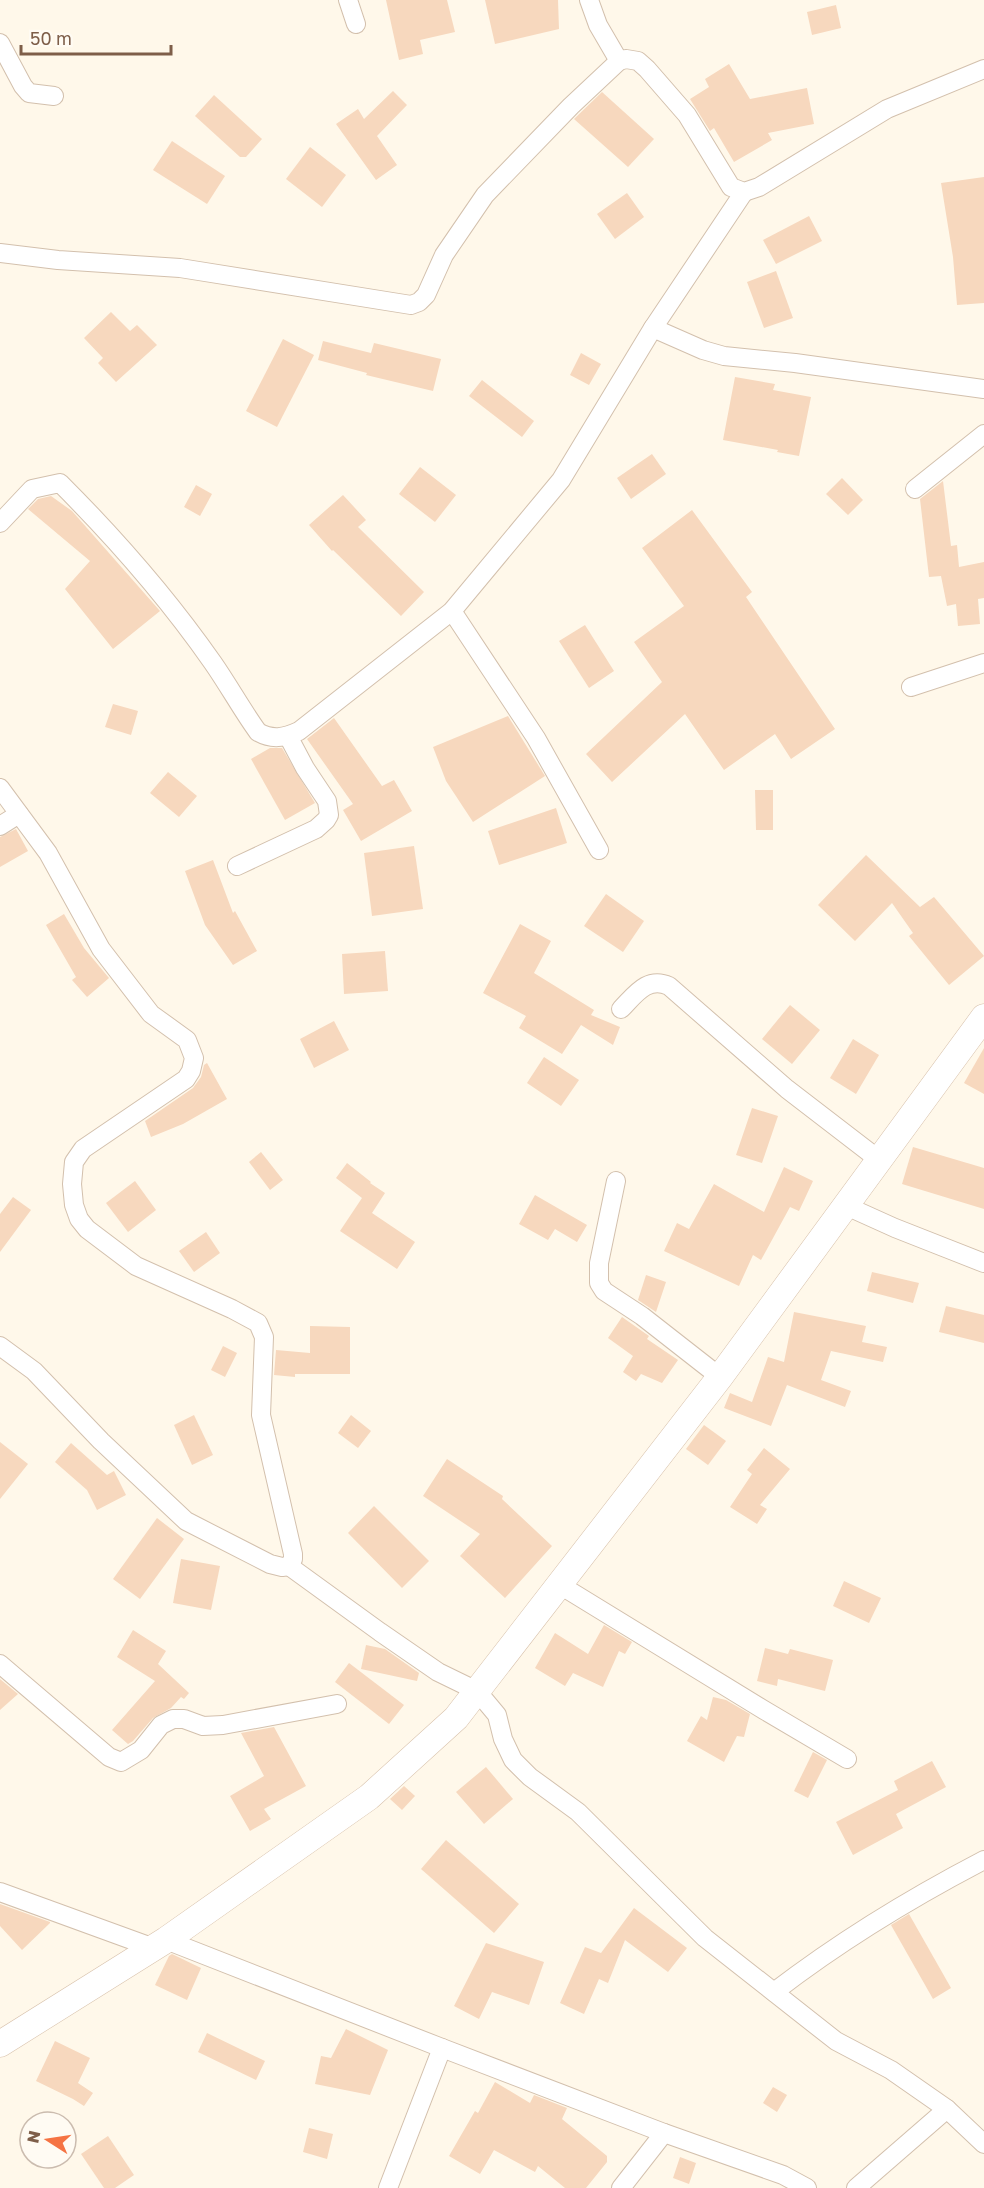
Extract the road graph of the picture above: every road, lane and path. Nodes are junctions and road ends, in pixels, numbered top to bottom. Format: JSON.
{"nodes":[{"id":1,"x":348,"y":0,"type":"edge"},
{"id":2,"x":589,"y":0,"type":"edge"},
{"id":3,"x":356,"y":24,"type":"dead end"},
{"id":4,"x":0,"y":43,"type":"edge"},
{"id":5,"x":619,"y":61,"type":"junction"},
{"id":6,"x":984,"y":69,"type":"edge"},
{"id":7,"x":54,"y":96,"type":"dead end"},
{"id":8,"x":744,"y":192,"type":"junction"},
{"id":9,"x":0,"y":253,"type":"edge"},
{"id":10,"x":653,"y":328,"type":"junction"},
{"id":11,"x":984,"y":389,"type":"edge"},
{"id":12,"x":984,"y":434,"type":"edge"},
{"id":13,"x":915,"y":489,"type":"dead end"},
{"id":14,"x":0,"y":524,"type":"edge"},
{"id":15,"x":452,"y":611,"type":"junction"},
{"id":16,"x":984,"y":663,"type":"edge"},
{"id":17,"x":911,"y":687,"type":"dead end"},
{"id":18,"x":288,"y":736,"type":"junction"},
{"id":19,"x":0,"y":788,"type":"edge"},
{"id":20,"x":19,"y":814,"type":"junction"},
{"id":21,"x":0,"y":826,"type":"edge"},
{"id":22,"x":599,"y":850,"type":"dead end"},
{"id":23,"x":237,"y":866,"type":"dead end"},
{"id":24,"x":621,"y":1009,"type":"dead end"},
{"id":25,"x":984,"y":1017,"type":"edge"},
{"id":26,"x":878,"y":1160,"type":"junction"},
{"id":27,"x":616,"y":1181,"type":"dead end"},
{"id":28,"x":844,"y":1205,"type":"junction"},
{"id":29,"x":984,"y":1263,"type":"edge"},
{"id":30,"x":0,"y":1346,"type":"edge"},
{"id":31,"x":720,"y":1377,"type":"junction"},
{"id":32,"x":289,"y":1566,"type":"junction"},
{"id":33,"x":560,"y":1585,"type":"junction"},
{"id":34,"x":0,"y":1664,"type":"edge"},
{"id":35,"x":477,"y":1691,"type":"junction"},
{"id":36,"x":337,"y":1704,"type":"dead end"},
{"id":37,"x":848,"y":1759,"type":"dead end"},
{"id":38,"x":984,"y":1860,"type":"edge"},
{"id":39,"x":0,"y":1892,"type":"edge"},
{"id":40,"x":160,"y":1944,"type":"junction"},
{"id":41,"x":774,"y":1992,"type":"junction"},
{"id":42,"x":0,"y":2044,"type":"edge"},
{"id":43,"x":442,"y":2048,"type":"junction"},
{"id":44,"x":947,"y":2109,"type":"junction"},
{"id":45,"x":664,"y":2133,"type":"junction"},
{"id":46,"x":981,"y":2137,"type":"edge"},
{"id":47,"x":388,"y":2188,"type":"edge"},
{"id":48,"x":621,"y":2188,"type":"edge"},
{"id":49,"x":807,"y":2188,"type":"edge"},
{"id":50,"x":856,"y":2188,"type":"edge"}],
"edges":[{"from":1,"to":3,"type":"street"},
{"from":2,"to":5,"type":"street"},
{"from":4,"to":7,"type":"street"},
{"from":5,"to":8,"type":"street"},
{"from":5,"to":9,"type":"street"},
{"from":6,"to":8,"type":"street"},
{"from":8,"to":10,"type":"street"},
{"from":10,"to":11,"type":"street"},
{"from":10,"to":15,"type":"street"},
{"from":12,"to":13,"type":"street"},
{"from":14,"to":18,"type":"street"},
{"from":15,"to":18,"type":"street"},
{"from":15,"to":22,"type":"street"},
{"from":16,"to":17,"type":"street"},
{"from":18,"to":23,"type":"street"},
{"from":19,"to":20,"type":"street"},
{"from":20,"to":21,"type":"street"},
{"from":20,"to":32,"type":"street"},
{"from":24,"to":26,"type":"street"},
{"from":25,"to":26,"type":"street"},
{"from":26,"to":28,"type":"street"},
{"from":27,"to":31,"type":"street"},
{"from":28,"to":29,"type":"street"},
{"from":28,"to":31,"type":"street"},
{"from":30,"to":32,"type":"street"},
{"from":31,"to":33,"type":"street"},
{"from":32,"to":35,"type":"street"},
{"from":33,"to":35,"type":"street"},
{"from":33,"to":37,"type":"street"},
{"from":34,"to":36,"type":"street"},
{"from":35,"to":40,"type":"street"},
{"from":35,"to":41,"type":"street"},
{"from":38,"to":41,"type":"street"},
{"from":39,"to":40,"type":"street"},
{"from":40,"to":42,"type":"street"},
{"from":40,"to":43,"type":"street"},
{"from":41,"to":44,"type":"street"},
{"from":43,"to":45,"type":"street"},
{"from":43,"to":47,"type":"street"},
{"from":44,"to":46,"type":"street"},
{"from":44,"to":50,"type":"street"},
{"from":45,"to":48,"type":"street"},
{"from":45,"to":49,"type":"street"}]}
